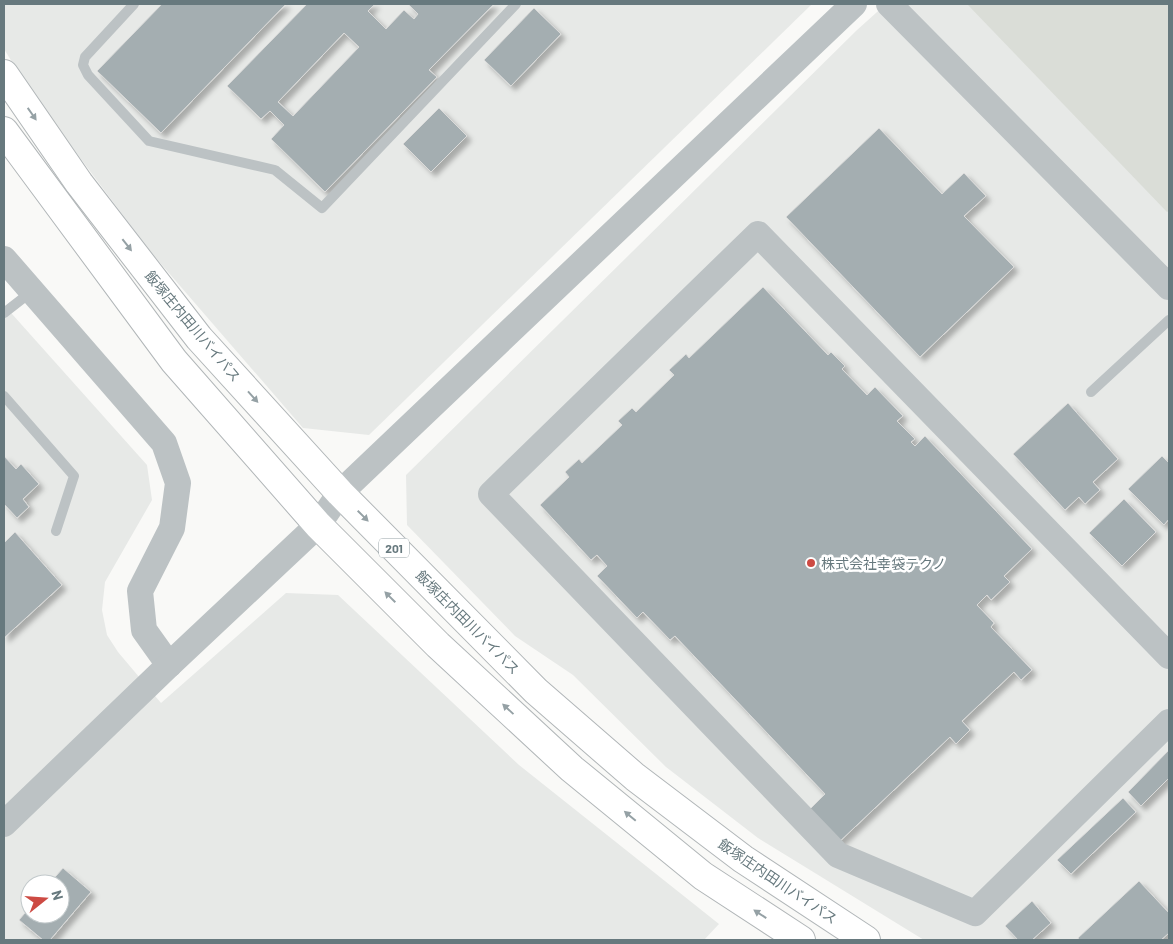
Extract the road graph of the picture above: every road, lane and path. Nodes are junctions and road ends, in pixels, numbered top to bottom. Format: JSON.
{"nodes":[{"id":1,"x":134,"y":4,"type":"edge"},
{"id":2,"x":516,"y":4,"type":"edge"},
{"id":3,"x":854,"y":4,"type":"edge"},
{"id":4,"x":889,"y":4,"type":"edge"},
{"id":5,"x":4,"y":74,"type":"edge"},
{"id":6,"x":4,"y":131,"type":"edge"},
{"id":7,"x":4,"y":259,"type":"edge"},
{"id":8,"x":1166,"y":279,"type":"edge"},
{"id":9,"x":32,"y":291,"type":"junction"},
{"id":10,"x":4,"y":313,"type":"edge"},
{"id":11,"x":1169,"y":320,"type":"edge"},
{"id":12,"x":1091,"y":392,"type":"dead end"},
{"id":13,"x":4,"y":396,"type":"edge"},
{"id":14,"x":340,"y":492,"type":"junction"},
{"id":15,"x":318,"y":525,"type":"junction"},
{"id":16,"x":56,"y":531,"type":"dead end"},
{"id":17,"x":1169,"y":656,"type":"edge"},
{"id":18,"x":169,"y":664,"type":"junction"},
{"id":19,"x":1169,"y":722,"type":"edge"},
{"id":20,"x":4,"y":824,"type":"edge"},
{"id":21,"x":800,"y":940,"type":"edge"},
{"id":22,"x":866,"y":940,"type":"edge"}],
"edges":[{"from":1,"to":2,"type":"lane"},
{"from":3,"to":14,"type":"street"},
{"from":4,"to":8,"type":"street"},
{"from":5,"to":14,"type":"highway","name":"飯塚庄内田川バイパス","number":"201","one_way":true},
{"from":6,"to":15,"type":"highway","number":"201"},
{"from":7,"to":9,"type":"street"},
{"from":9,"to":10,"type":"lane"},
{"from":9,"to":18,"type":"street"},
{"from":11,"to":12,"type":"lane"},
{"from":13,"to":16,"type":"lane"},
{"from":14,"to":15,"type":"street"},
{"from":14,"to":22,"type":"highway","name":"飯塚庄内田川バイパス","number":"201","one_way":true},
{"from":15,"to":18,"type":"street"},
{"from":21,"to":15,"type":"highway","number":"201","one_way":true},
{"from":17,"to":19,"type":"street"},
{"from":18,"to":20,"type":"street"}]}
